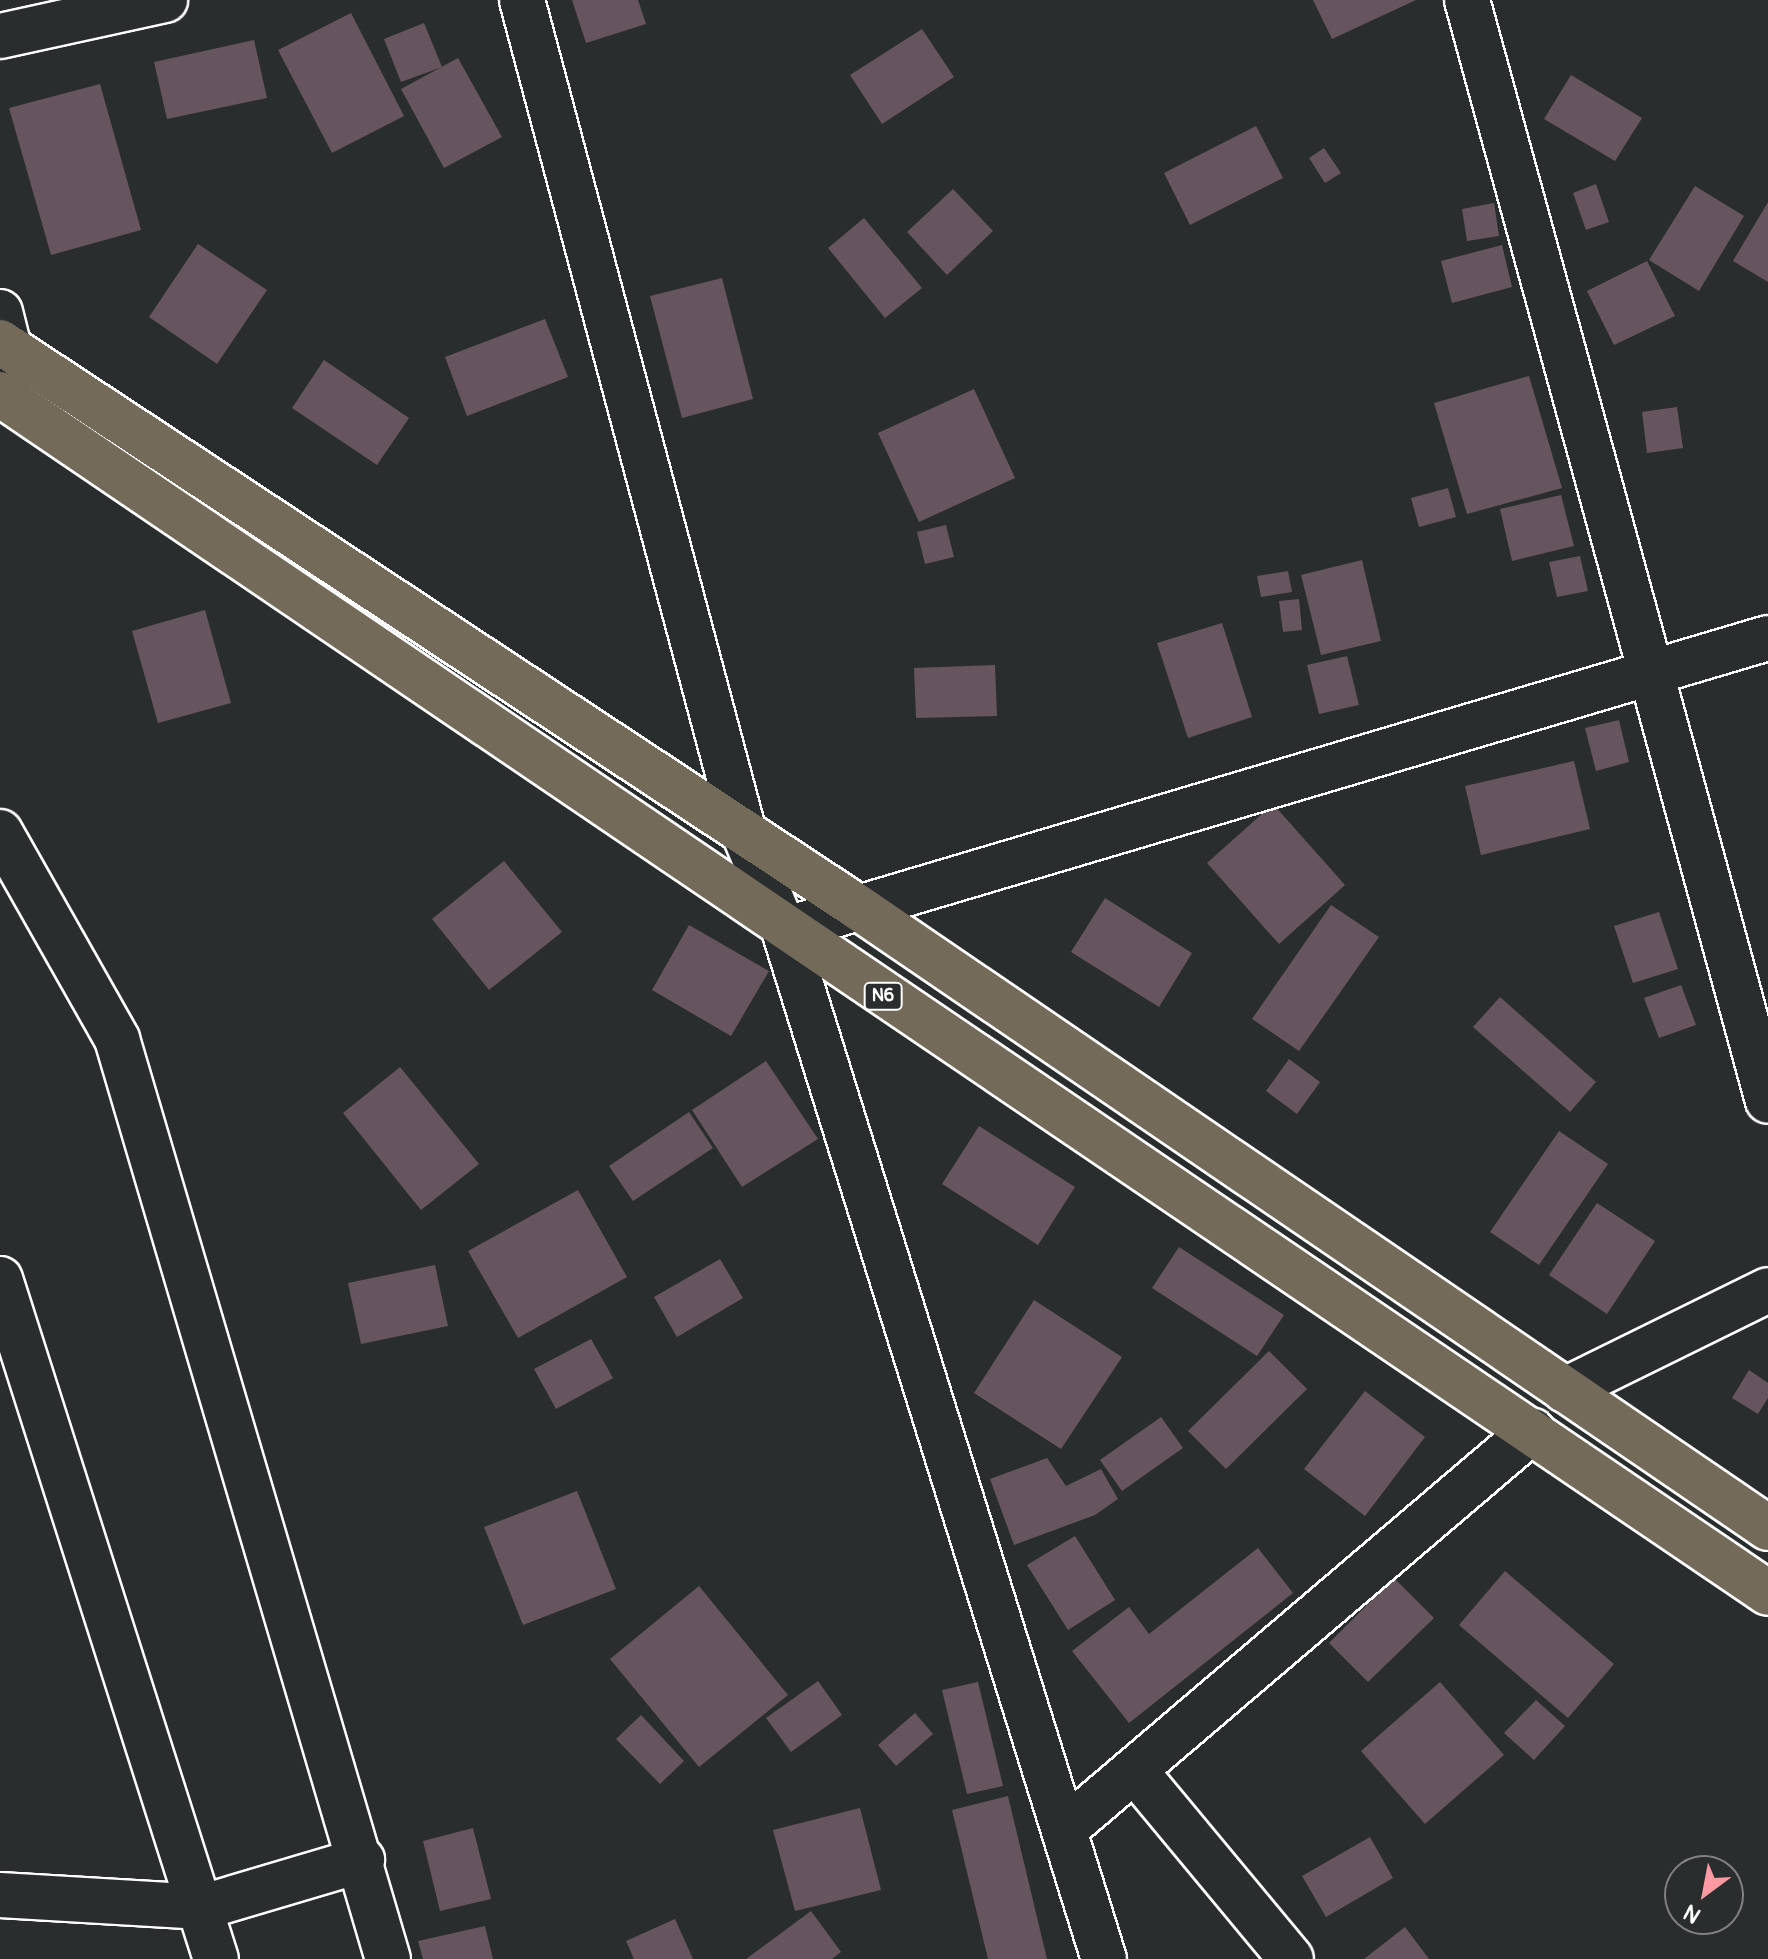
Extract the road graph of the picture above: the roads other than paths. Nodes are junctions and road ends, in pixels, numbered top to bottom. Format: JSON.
{"nodes":[{"id":1,"x":165,"y":0,"type":"edge"},
{"id":2,"x":522,"y":0,"type":"edge"},
{"id":3,"x":1467,"y":0,"type":"edge"},
{"id":4,"x":0,"y":36,"type":"edge"},
{"id":5,"x":3,"y":334,"type":"edge"},
{"id":6,"x":4,"y":397,"type":"edge"},
{"id":7,"x":1768,"y":638,"type":"edge"},
{"id":8,"x":1651,"y":672,"type":"junction"},
{"id":9,"x":0,"y":832,"type":"edge"},
{"id":10,"x":744,"y":833,"type":"junction"},
{"id":11,"x":856,"y":906,"type":"junction"},
{"id":12,"x":784,"y":930,"type":"junction"},
{"id":13,"x":1768,"y":1101,"type":"edge"},
{"id":14,"x":0,"y":1279,"type":"edge"},
{"id":15,"x":1768,"y":1290,"type":"edge"},
{"id":16,"x":1565,"y":1390,"type":"junction"},
{"id":17,"x":1532,"y":1431,"type":"junction"},
{"id":18,"x":1768,"y":1528,"type":"edge"},
{"id":19,"x":1768,"y":1593,"type":"edge"},
{"id":20,"x":1135,"y":1771,"type":"junction"},
{"id":21,"x":1065,"y":1829,"type":"junction"},
{"id":22,"x":362,"y":1860,"type":"junction"},
{"id":23,"x":0,"y":1895,"type":"edge"},
{"id":24,"x":203,"y":1907,"type":"junction"},
{"id":25,"x":216,"y":1959,"type":"edge"},
{"id":26,"x":388,"y":1959,"type":"edge"},
{"id":27,"x":1104,"y":1959,"type":"edge"},
{"id":28,"x":1291,"y":1959,"type":"edge"}],
"edges":[{"from":1,"to":4,"type":"street"},
{"from":2,"to":10,"type":"street"},
{"from":3,"to":8,"type":"street"},
{"from":5,"to":6,"type":"street"},
{"from":5,"to":10,"type":"highway"},
{"from":6,"to":12,"type":"highway","number":"N6"},
{"from":7,"to":8,"type":"street"},
{"from":8,"to":11,"type":"street"},
{"from":8,"to":13,"type":"street"},
{"from":9,"to":22,"type":"street"},
{"from":10,"to":11,"type":"highway"},
{"from":10,"to":12,"type":"street"},
{"from":11,"to":12,"type":"street"},
{"from":11,"to":16,"type":"highway"},
{"from":12,"to":17,"type":"highway","number":"N6"},
{"from":12,"to":21,"type":"street"},
{"from":14,"to":24,"type":"street"},
{"from":15,"to":16,"type":"street"},
{"from":16,"to":18,"type":"highway"},
{"from":17,"to":19,"type":"highway","number":"N6"},
{"from":17,"to":20,"type":"street"},
{"from":20,"to":21,"type":"street"},
{"from":20,"to":28,"type":"street"},
{"from":21,"to":27,"type":"street"},
{"from":22,"to":24,"type":"street"},
{"from":22,"to":26,"type":"street"},
{"from":23,"to":24,"type":"street"},
{"from":24,"to":25,"type":"street"}]}
